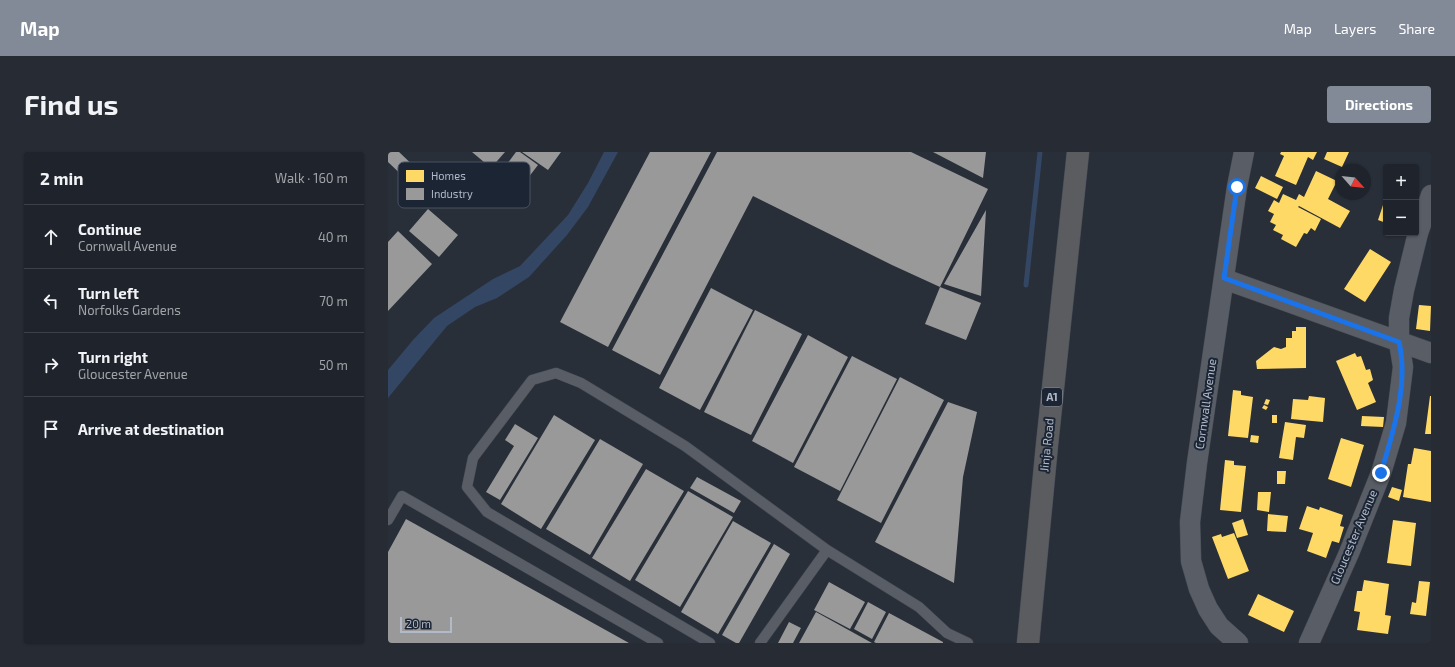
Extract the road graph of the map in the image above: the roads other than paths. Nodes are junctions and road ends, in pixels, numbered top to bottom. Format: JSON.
{"nodes":[{"id":1,"x":1078,"y":152,"type":"edge"},
{"id":2,"x":1244,"y":152,"type":"edge"},
{"id":3,"x":1431,"y":195,"type":"edge"},
{"id":4,"x":1224,"y":278,"type":"junction"},
{"id":5,"x":1399,"y":342,"type":"junction"},
{"id":6,"x":1431,"y":353,"type":"edge"},
{"id":7,"x":388,"y":520,"type":"edge"},
{"id":8,"x":827,"y":550,"type":"junction"},
{"id":9,"x":945,"y":638,"type":"edge"},
{"id":10,"x":658,"y":643,"type":"edge"},
{"id":11,"x":710,"y":643,"type":"edge"},
{"id":12,"x":760,"y":643,"type":"edge"},
{"id":13,"x":968,"y":643,"type":"edge"},
{"id":14,"x":1028,"y":643,"type":"edge"},
{"id":15,"x":1238,"y":643,"type":"edge"},
{"id":16,"x":1309,"y":643,"type":"edge"}],
"edges":[{"from":1,"to":14,"type":"highway","name":"Jinja Road","number":"A1"},
{"from":2,"to":4,"type":"street","name":"Cornwall Avenue"},
{"from":3,"to":5,"type":"street","name":"Gloucester Avenue"},
{"from":4,"to":5,"type":"street"},
{"from":4,"to":15,"type":"street","name":"Cornwall Avenue"},
{"from":5,"to":6,"type":"street"},
{"from":5,"to":16,"type":"street","name":"Gloucester Avenue"},
{"from":7,"to":10,"type":"lane"},
{"from":8,"to":9,"type":"lane"},
{"from":8,"to":11,"type":"lane"},
{"from":8,"to":12,"type":"lane"},
{"from":9,"to":13,"type":"lane"}]}
